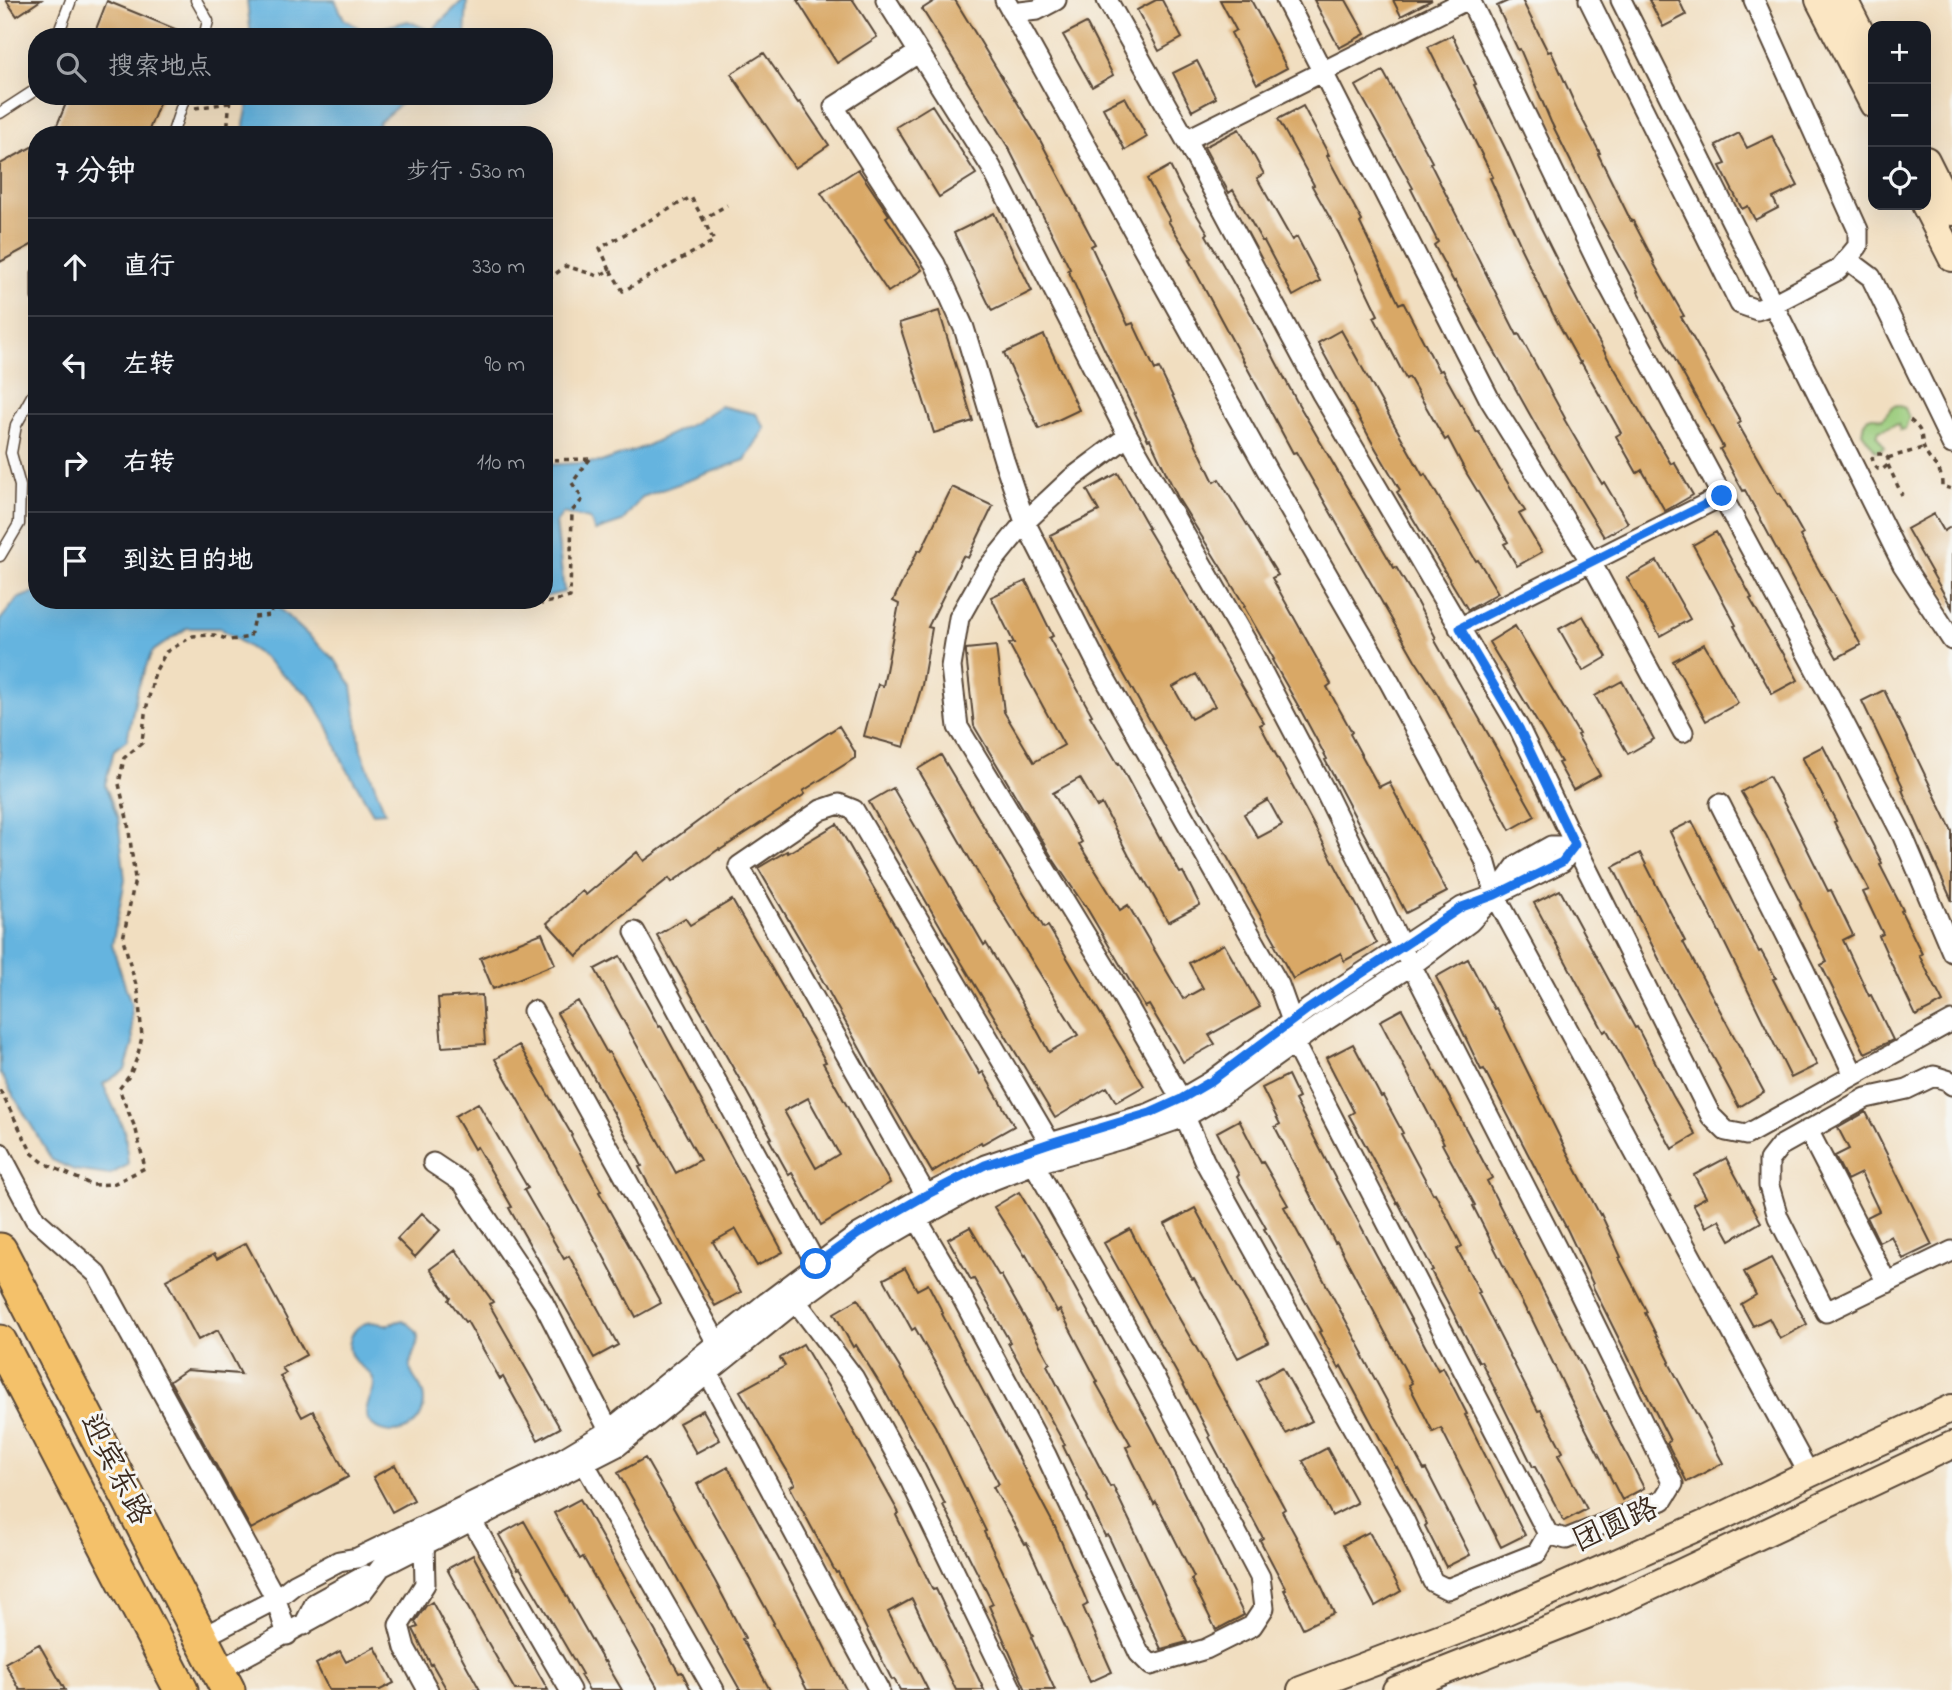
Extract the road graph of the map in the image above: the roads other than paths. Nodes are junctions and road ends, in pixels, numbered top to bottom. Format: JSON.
{"nodes":[{"id":1,"x":71,"y":0,"type":"edge"},
{"id":2,"x":197,"y":0,"type":"edge"},
{"id":3,"x":886,"y":0,"type":"edge"},
{"id":4,"x":1056,"y":0,"type":"edge"},
{"id":5,"x":1107,"y":0,"type":"edge"},
{"id":6,"x":1286,"y":0,"type":"edge"},
{"id":7,"x":1468,"y":0,"type":"edge"},
{"id":8,"x":1589,"y":0,"type":"edge"},
{"id":9,"x":1621,"y":0,"type":"edge"},
{"id":10,"x":1754,"y":0,"type":"edge"},
{"id":11,"x":1819,"y":0,"type":"edge"},
{"id":12,"x":1844,"y":0,"type":"edge"},
{"id":13,"x":1013,"y":4,"type":"edge"},
{"id":14,"x":60,"y":28,"type":"edge"},
{"id":15,"x":206,"y":28,"type":"edge"},
{"id":16,"x":1868,"y":47,"type":"edge"},
{"id":17,"x":918,"y":53,"type":"junction"},
{"id":18,"x":1323,"y":72,"type":"junction"},
{"id":19,"x":1868,"y":94,"type":"edge"},
{"id":20,"x":28,"y":95,"type":"edge"},
{"id":21,"x":182,"y":105,"type":"edge"},
{"id":22,"x":0,"y":113,"type":"edge"},
{"id":23,"x":175,"y":126,"type":"edge"},
{"id":24,"x":1186,"y":141,"type":"junction"},
{"id":25,"x":1931,"y":170,"type":"edge"},
{"id":26,"x":1928,"y":210,"type":"edge"},
{"id":27,"x":1952,"y":212,"type":"edge"},
{"id":28,"x":1952,"y":258,"type":"edge"},
{"id":29,"x":1847,"y":259,"type":"junction"},
{"id":30,"x":1773,"y":304,"type":"junction"},
{"id":31,"x":28,"y":403,"type":"edge"},
{"id":32,"x":1128,"y":436,"type":"junction"},
{"id":33,"x":1952,"y":444,"type":"edge"},
{"id":34,"x":1722,"y":496,"type":"junction"},
{"id":35,"x":1025,"y":522,"type":"junction"},
{"id":36,"x":0,"y":556,"type":"edge"},
{"id":37,"x":1591,"y":562,"type":"junction"},
{"id":38,"x":1460,"y":628,"type":"junction"},
{"id":39,"x":1952,"y":640,"type":"edge"},
{"id":40,"x":1684,"y":732,"type":"dead end"},
{"id":41,"x":1720,"y":804,"type":"dead end"},
{"id":42,"x":1575,"y":845,"type":"junction"},
{"id":43,"x":1495,"y":895,"type":"junction"},
{"id":44,"x":635,"y":932,"type":"dead end"},
{"id":45,"x":1402,"y":947,"type":"junction"},
{"id":46,"x":1952,"y":952,"type":"edge"},
{"id":47,"x":1412,"y":965,"type":"junction"},
{"id":48,"x":533,"y":1011,"type":"dead end"},
{"id":49,"x":1292,"y":1021,"type":"junction"},
{"id":50,"x":1952,"y":1021,"type":"edge"},
{"id":51,"x":1294,"y":1043,"type":"junction"},
{"id":52,"x":1854,"y":1075,"type":"junction"},
{"id":53,"x":1952,"y":1085,"type":"edge"},
{"id":54,"x":1183,"y":1108,"type":"junction"},
{"id":55,"x":1808,"y":1130,"type":"junction"},
{"id":56,"x":1054,"y":1150,"type":"junction"},
{"id":57,"x":0,"y":1153,"type":"edge"},
{"id":58,"x":1029,"y":1157,"type":"junction"},
{"id":59,"x":433,"y":1163,"type":"dead end"},
{"id":60,"x":922,"y":1207,"type":"junction"},
{"id":61,"x":0,"y":1250,"type":"edge"},
{"id":62,"x":1952,"y":1251,"type":"edge"},
{"id":63,"x":822,"y":1271,"type":"junction"},
{"id":64,"x":1887,"y":1283,"type":"junction"},
{"id":65,"x":791,"y":1294,"type":"junction"},
{"id":66,"x":0,"y":1342,"type":"edge"},
{"id":67,"x":722,"y":1350,"type":"junction"},
{"id":68,"x":703,"y":1365,"type":"junction"},
{"id":69,"x":1952,"y":1408,"type":"edge"},
{"id":70,"x":613,"y":1438,"type":"junction"},
{"id":71,"x":1952,"y":1444,"type":"edge"},
{"id":72,"x":581,"y":1457,"type":"junction"},
{"id":73,"x":1809,"y":1474,"type":"junction"},
{"id":74,"x":468,"y":1513,"type":"junction"},
{"id":75,"x":1548,"y":1534,"type":"junction"},
{"id":76,"x":420,"y":1537,"type":"junction"},
{"id":77,"x":276,"y":1599,"type":"junction"},
{"id":78,"x":296,"y":1630,"type":"junction"},
{"id":79,"x":201,"y":1638,"type":"junction"},
{"id":80,"x":223,"y":1681,"type":"edge"},
{"id":81,"x":181,"y":1690,"type":"edge"},
{"id":82,"x":428,"y":1690,"type":"edge"},
{"id":83,"x":570,"y":1690,"type":"edge"},
{"id":84,"x":714,"y":1690,"type":"edge"},
{"id":85,"x":879,"y":1690,"type":"edge"},
{"id":86,"x":1012,"y":1690,"type":"edge"},
{"id":87,"x":1301,"y":1690,"type":"edge"},
{"id":88,"x":1396,"y":1690,"type":"edge"}],
"edges":[{"from":1,"to":14,"type":"lane"},
{"from":2,"to":15,"type":"lane"},
{"from":3,"to":17,"type":"street"},
{"from":4,"to":13,"type":"street"},
{"from":5,"to":24,"type":"street"},
{"from":6,"to":18,"type":"street"},
{"from":7,"to":18,"type":"street"},
{"from":7,"to":34,"type":"street"},
{"from":8,"to":30,"type":"street"},
{"from":9,"to":30,"type":"street"},
{"from":10,"to":29,"type":"street"},
{"from":11,"to":19,"type":"street"},
{"from":12,"to":16,"type":"street"},
{"from":13,"to":43,"type":"street"},
{"from":17,"to":32,"type":"street"},
{"from":17,"to":35,"type":"street"},
{"from":18,"to":24,"type":"street"},
{"from":18,"to":37,"type":"street"},
{"from":20,"to":22,"type":"lane"},
{"from":21,"to":23,"type":"lane"},
{"from":24,"to":38,"type":"street"},
{"from":25,"to":27,"type":"street"},
{"from":26,"to":28,"type":"street"},
{"from":29,"to":30,"type":"street"},
{"from":29,"to":33,"type":"street"},
{"from":30,"to":39,"type":"street"},
{"from":31,"to":36,"type":"lane"},
{"from":32,"to":35,"type":"street"},
{"from":32,"to":45,"type":"street"},
{"from":34,"to":37,"type":"street"},
{"from":34,"to":46,"type":"street"},
{"from":35,"to":49,"type":"street"},
{"from":35,"to":54,"type":"street"},
{"from":37,"to":38,"type":"street"},
{"from":37,"to":40,"type":"street"},
{"from":38,"to":42,"type":"street"},
{"from":41,"to":52,"type":"street"},
{"from":42,"to":43,"type":"street"},
{"from":42,"to":52,"type":"street"},
{"from":43,"to":45,"type":"street"},
{"from":43,"to":47,"type":"street"},
{"from":43,"to":73,"type":"street"},
{"from":44,"to":63,"type":"street"},
{"from":45,"to":47,"type":"street"},
{"from":45,"to":49,"type":"street"},
{"from":47,"to":51,"type":"street"},
{"from":47,"to":75,"type":"street"},
{"from":48,"to":67,"type":"street"},
{"from":49,"to":51,"type":"street"},
{"from":49,"to":54,"type":"street"},
{"from":50,"to":52,"type":"street"},
{"from":51,"to":54,"type":"street"},
{"from":51,"to":75,"type":"street"},
{"from":53,"to":55,"type":"street"},
{"from":54,"to":56,"type":"street"},
{"from":54,"to":75,"type":"street"},
{"from":55,"to":64,"type":"street"},
{"from":55,"to":64,"type":"street"},
{"from":56,"to":58,"type":"street"},
{"from":56,"to":60,"type":"street"},
{"from":57,"to":77,"type":"street"},
{"from":58,"to":60,"type":"street"},
{"from":58,"to":60,"type":"street"},
{"from":59,"to":70,"type":"street"},
{"from":60,"to":63,"type":"street"},
{"from":61,"to":79,"type":"highway","name":"迎宾东路"},
{"from":62,"to":64,"type":"street"},
{"from":63,"to":65,"type":"street"},
{"from":65,"to":67,"type":"street"},
{"from":65,"to":86,"type":"street"},
{"from":66,"to":81,"type":"highway","name":"迎宾东路"},
{"from":67,"to":68,"type":"street"},
{"from":68,"to":70,"type":"street"},
{"from":68,"to":85,"type":"street"},
{"from":69,"to":73,"type":"street","name":"团圆路"},
{"from":70,"to":72,"type":"street"},
{"from":71,"to":88,"type":"street"},
{"from":72,"to":74,"type":"street"},
{"from":72,"to":84,"type":"street"},
{"from":73,"to":87,"type":"street","name":"团圆路"},
{"from":74,"to":76,"type":"street"},
{"from":74,"to":83,"type":"street"},
{"from":76,"to":77,"type":"street"},
{"from":76,"to":78,"type":"street"},
{"from":76,"to":82,"type":"street"},
{"from":77,"to":78,"type":"street"},
{"from":77,"to":79,"type":"street"},
{"from":78,"to":80,"type":"street"},
{"from":79,"to":80,"type":"highway","name":"迎宾东路"}]}
